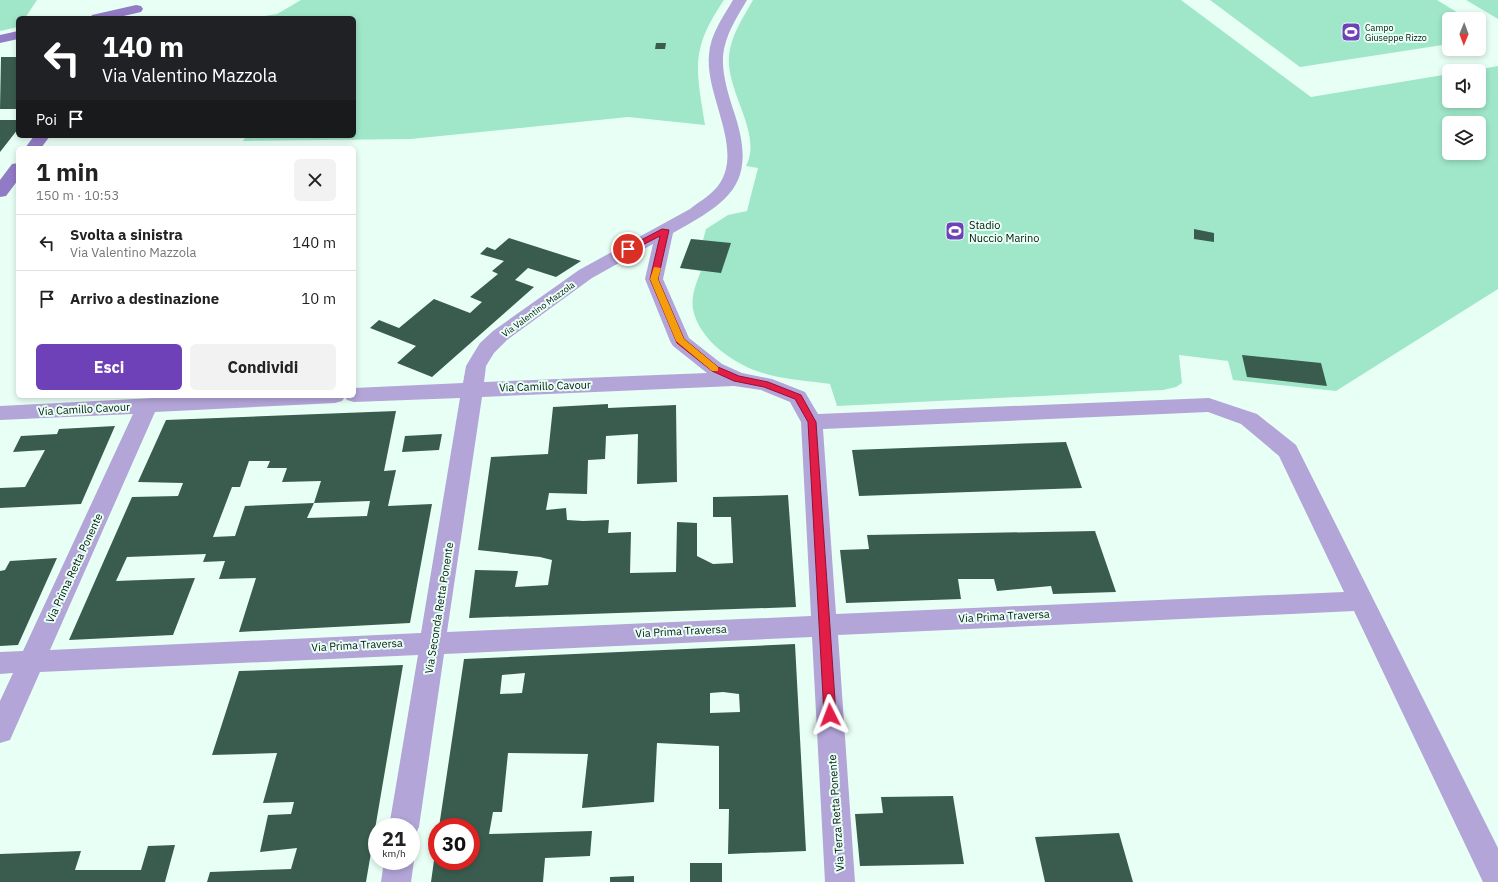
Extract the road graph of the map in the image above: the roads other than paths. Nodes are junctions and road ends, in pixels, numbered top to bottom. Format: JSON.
{"nodes":[{"id":1,"x":740,"y":0,"type":"edge"},
{"id":2,"x":136,"y":9,"type":"edge"},
{"id":3,"x":106,"y":16,"type":"edge"},
{"id":4,"x":16,"y":35,"type":"edge"},
{"id":5,"x":0,"y":39,"type":"edge"},
{"id":6,"x":16,"y":48,"type":"edge"},
{"id":7,"x":0,"y":52,"type":"edge"},
{"id":8,"x":16,"y":171,"type":"edge"},
{"id":9,"x":0,"y":192,"type":"edge"},
{"id":10,"x":665,"y":230,"type":"junction"},
{"id":11,"x":737,"y":379,"type":"junction"},
{"id":12,"x":474,"y":389,"type":"junction"},
{"id":13,"x":356,"y":395,"type":"edge"},
{"id":14,"x":293,"y":398,"type":"edge"},
{"id":15,"x":148,"y":405,"type":"junction"},
{"id":16,"x":0,"y":413,"type":"edge"},
{"id":17,"x":812,"y":422,"type":"junction"},
{"id":18,"x":1361,"y":601,"type":"junction"},
{"id":19,"x":824,"y":624,"type":"junction"},
{"id":20,"x":434,"y":642,"type":"junction"},
{"id":21,"x":32,"y":662,"type":"junction"},
{"id":22,"x":0,"y":663,"type":"edge"},
{"id":23,"x":0,"y":731,"type":"edge"},
{"id":24,"x":405,"y":818,"type":"edge"},
{"id":25,"x":398,"y":870,"type":"edge"},
{"id":26,"x":1498,"y":880,"type":"edge"},
{"id":27,"x":396,"y":882,"type":"edge"},
{"id":28,"x":840,"y":882,"type":"edge"}],
"edges":[{"from":1,"to":10,"type":"street","name":"Via Valentino Mazzola"},
{"from":2,"to":3,"type":"main road"},
{"from":4,"to":5,"type":"main road"},
{"from":6,"to":7,"type":"main road"},
{"from":8,"to":9,"type":"main road"},
{"from":10,"to":11,"type":"street","name":"Via Terza Retta Ponente"},
{"from":10,"to":12,"type":"street","name":"Via Valentino Mazzola"},
{"from":11,"to":12,"type":"street","name":"Via Camillo Cavour"},
{"from":11,"to":17,"type":"street","name":"Via Terza Retta Ponente"},
{"from":12,"to":13,"type":"street","name":"Via Camillo Cavour"},
{"from":12,"to":20,"type":"street","name":"Via Seconda Retta Ponente"},
{"from":14,"to":15,"type":"street","name":"Via Camillo Cavour"},
{"from":15,"to":16,"type":"street","name":"Via Camillo Cavour"},
{"from":15,"to":21,"type":"street","name":"Via Prima Retta Ponente"},
{"from":17,"to":18,"type":"street"},
{"from":17,"to":19,"type":"street","name":"Via Terza Retta Ponente"},
{"from":18,"to":19,"type":"street","name":"Via Prima Traversa"},
{"from":18,"to":26,"type":"street"},
{"from":19,"to":20,"type":"street","name":"Via Prima Traversa"},
{"from":19,"to":28,"type":"street","name":"Via Terza Retta Ponente"},
{"from":20,"to":21,"type":"street","name":"Via Prima Traversa"},
{"from":20,"to":24,"type":"street","name":"Via Seconda Retta Ponente"},
{"from":21,"to":22,"type":"street","name":"Via Prima Traversa"},
{"from":21,"to":23,"type":"street","name":"Via Prima Retta Ponente"},
{"from":25,"to":27,"type":"street"}]}
